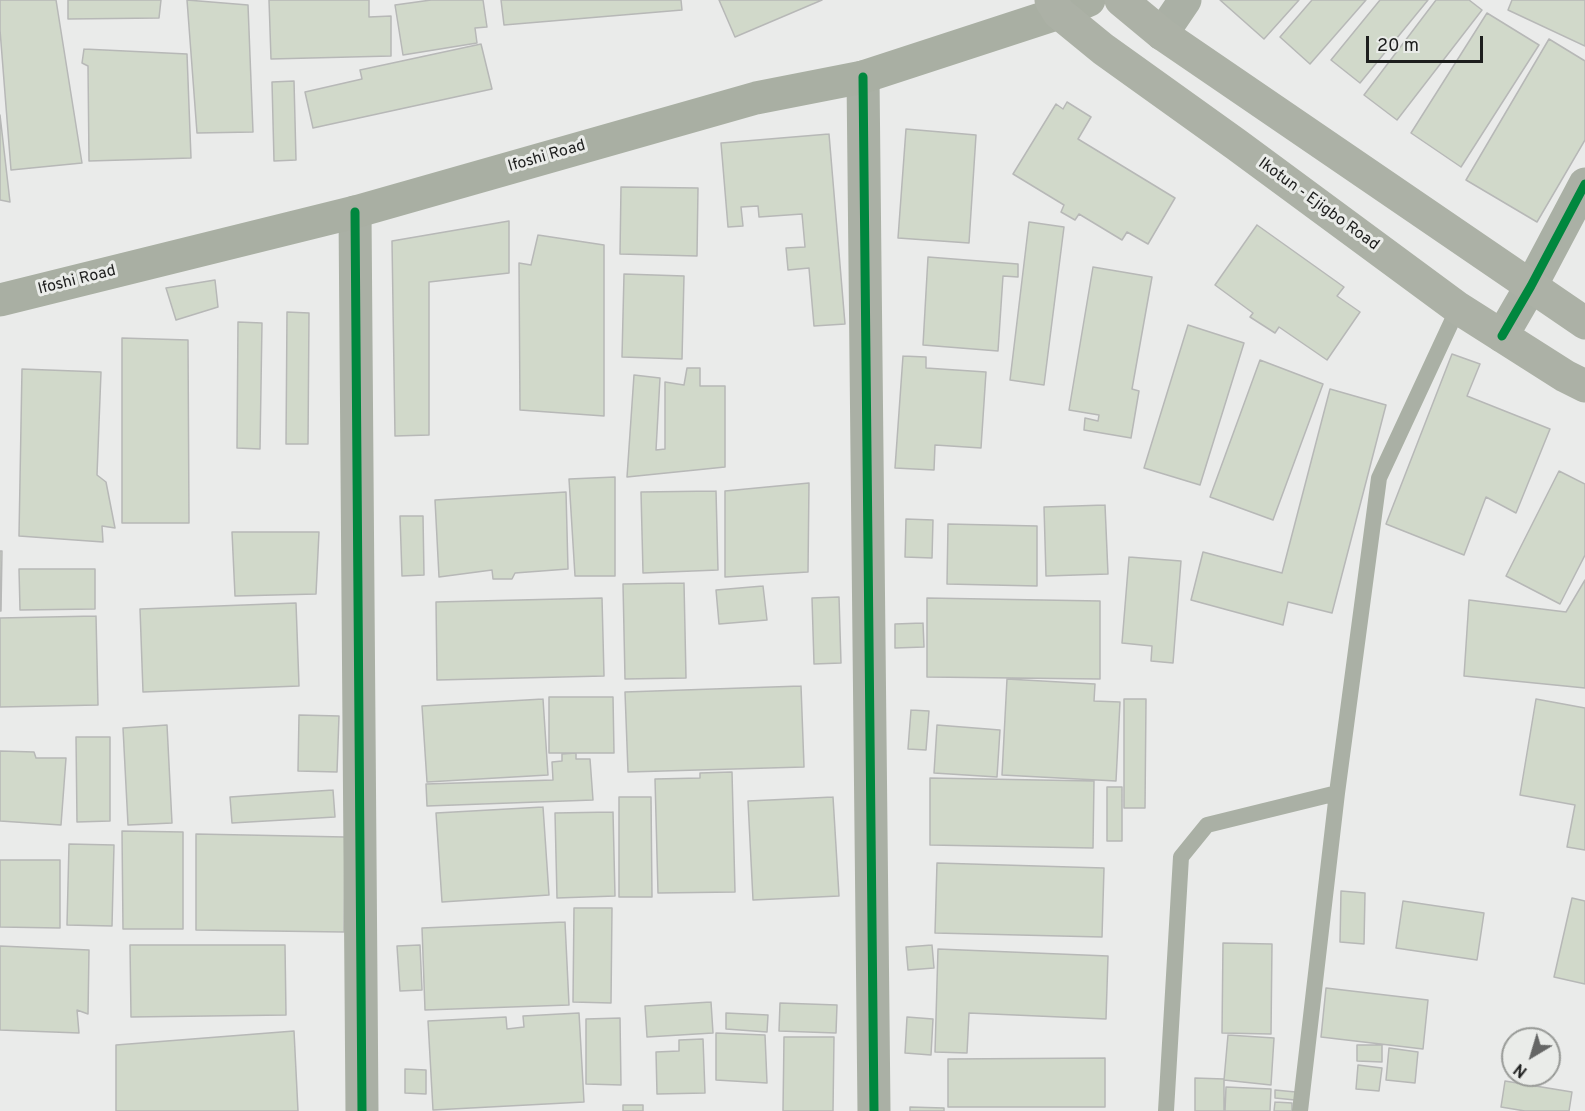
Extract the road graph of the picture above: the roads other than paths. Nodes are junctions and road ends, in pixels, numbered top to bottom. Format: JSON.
{"nodes":[{"id":1,"x":1089,"y":0,"type":"edge"},
{"id":2,"x":1121,"y":0,"type":"edge"},
{"id":3,"x":1185,"y":0,"type":"edge"},
{"id":4,"x":1055,"y":7,"type":"edge"},
{"id":5,"x":1162,"y":34,"type":"junction"},
{"id":6,"x":863,"y":77,"type":"junction"},
{"id":7,"x":1585,"y":184,"type":"edge"},
{"id":8,"x":355,"y":212,"type":"junction"},
{"id":9,"x":1531,"y":286,"type":"junction"},
{"id":10,"x":0,"y":300,"type":"edge"},
{"id":11,"x":1458,"y":308,"type":"junction"},
{"id":12,"x":1585,"y":323,"type":"edge"},
{"id":13,"x":1502,"y":336,"type":"junction"},
{"id":14,"x":1585,"y":386,"type":"edge"},
{"id":15,"x":1337,"y":793,"type":"junction"},
{"id":16,"x":362,"y":1111,"type":"edge"},
{"id":17,"x":874,"y":1111,"type":"edge"},
{"id":18,"x":1166,"y":1111,"type":"edge"},
{"id":19,"x":1300,"y":1111,"type":"edge"}],
"edges":[{"from":1,"to":4,"type":"main road","name":"Ifoshi Road"},
{"from":2,"to":5,"type":"main road"},
{"from":3,"to":5,"type":"street"},
{"from":4,"to":6,"type":"main road","name":"Ifoshi Road"},
{"from":4,"to":11,"type":"main road","name":"Ikotun - Ejigbo Road"},
{"from":5,"to":9,"type":"main road"},
{"from":6,"to":8,"type":"main road","name":"Ifoshi Road"},
{"from":6,"to":17,"type":"street"},
{"from":7,"to":9,"type":"street"},
{"from":8,"to":10,"type":"main road","name":"Ifoshi Road"},
{"from":8,"to":16,"type":"street"},
{"from":9,"to":12,"type":"main road"},
{"from":9,"to":13,"type":"street"},
{"from":11,"to":13,"type":"main road","name":"Ikotun - Ejigbo Road"},
{"from":11,"to":15,"type":"lane"},
{"from":13,"to":14,"type":"main road","name":"Ikotun - Ejigbo Road"},
{"from":15,"to":18,"type":"lane"},
{"from":15,"to":19,"type":"lane"}]}
